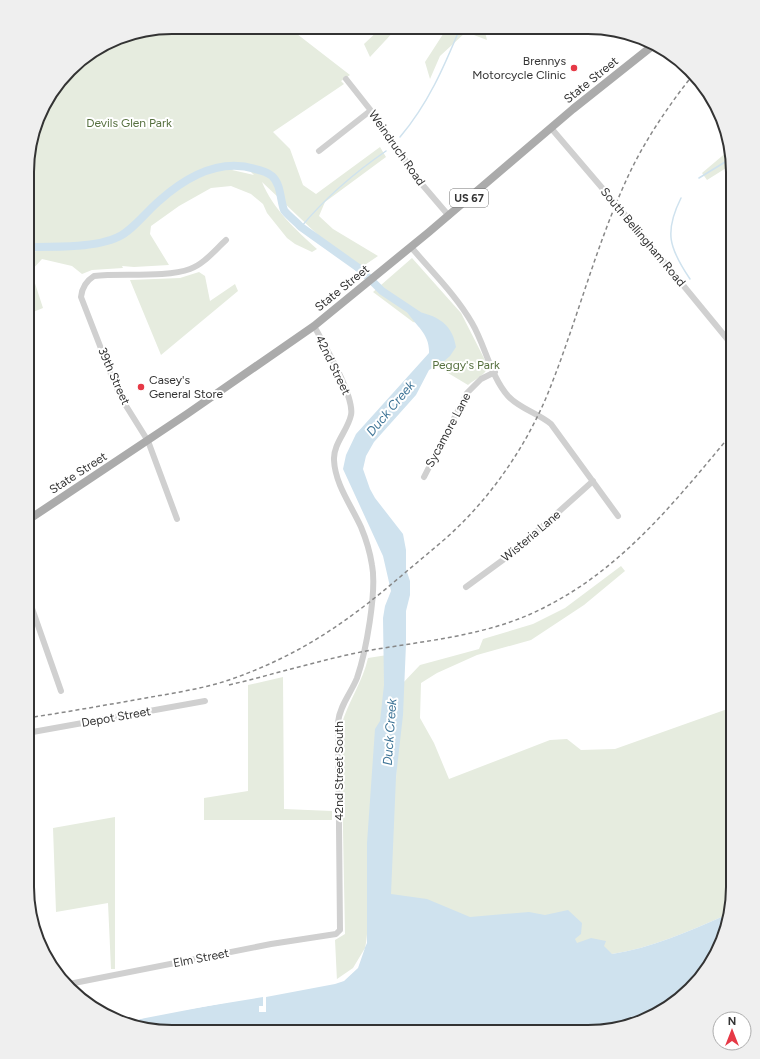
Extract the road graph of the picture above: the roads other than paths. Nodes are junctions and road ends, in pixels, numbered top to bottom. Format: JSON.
{"nodes":[{"id":1,"x":648,"y":48,"type":"edge"},
{"id":2,"x":346,"y":79,"type":"dead end"},
{"id":3,"x":370,"y":111,"type":"junction"},
{"id":4,"x":551,"y":128,"type":"junction"},
{"id":5,"x":318,"y":151,"type":"dead end"},
{"id":6,"x":449,"y":216,"type":"junction"},
{"id":7,"x":226,"y":240,"type":"dead end"},
{"id":8,"x":411,"y":247,"type":"junction"},
{"id":9,"x":314,"y":326,"type":"junction"},
{"id":10,"x":726,"y":337,"type":"edge"},
{"id":11,"x":495,"y":372,"type":"junction"},
{"id":12,"x":148,"y":441,"type":"junction"},
{"id":13,"x":424,"y":477,"type":"dead end"},
{"id":14,"x":593,"y":481,"type":"junction"},
{"id":15,"x":34,"y":516,"type":"edge"},
{"id":16,"x":618,"y":516,"type":"dead end"},
{"id":17,"x":177,"y":519,"type":"dead end"},
{"id":18,"x":365,"y":539,"type":"joint"},
{"id":19,"x":466,"y":587,"type":"dead end"},
{"id":20,"x":34,"y":614,"type":"edge"},
{"id":21,"x":61,"y":691,"type":"dead end"},
{"id":22,"x":205,"y":701,"type":"dead end"},
{"id":23,"x":34,"y":732,"type":"edge"},
{"id":24,"x":333,"y":935,"type":"joint"},
{"id":25,"x":74,"y":983,"type":"edge"}],
"edges":[{"from":1,"to":4,"type":"main road","name":"State Street","number":"US 67"},
{"from":2,"to":3,"type":"street","name":"Weindruch Road"},
{"from":3,"to":5,"type":"street"},
{"from":3,"to":6,"type":"street","name":"Weindruch Road"},
{"from":4,"to":6,"type":"main road","name":"State Street","number":"US 67"},
{"from":4,"to":10,"type":"street","name":"South Bellingham Road"},
{"from":6,"to":8,"type":"main road","name":"State Street","number":"US 67"},
{"from":7,"to":12,"type":"street","name":"39th Street"},
{"from":8,"to":9,"type":"main road","name":"State Street","number":"US 67"},
{"from":8,"to":11,"type":"street"},
{"from":9,"to":12,"type":"main road","name":"State Street","number":"US 67"},
{"from":9,"to":18,"type":"street","name":"42nd Street"},
{"from":11,"to":13,"type":"street","name":"Sycamore Lane"},
{"from":11,"to":14,"type":"street"},
{"from":12,"to":15,"type":"main road","name":"State Street","number":"US 67"},
{"from":12,"to":17,"type":"street","name":"39th Street"},
{"from":14,"to":16,"type":"street"},
{"from":14,"to":19,"type":"street","name":"Wisteria Lane"},
{"from":18,"to":24,"type":"street","name":"42nd Street South"},
{"from":20,"to":21,"type":"street"},
{"from":22,"to":23,"type":"street","name":"Depot Street"},
{"from":24,"to":25,"type":"street","name":"Elm Street"}]}
